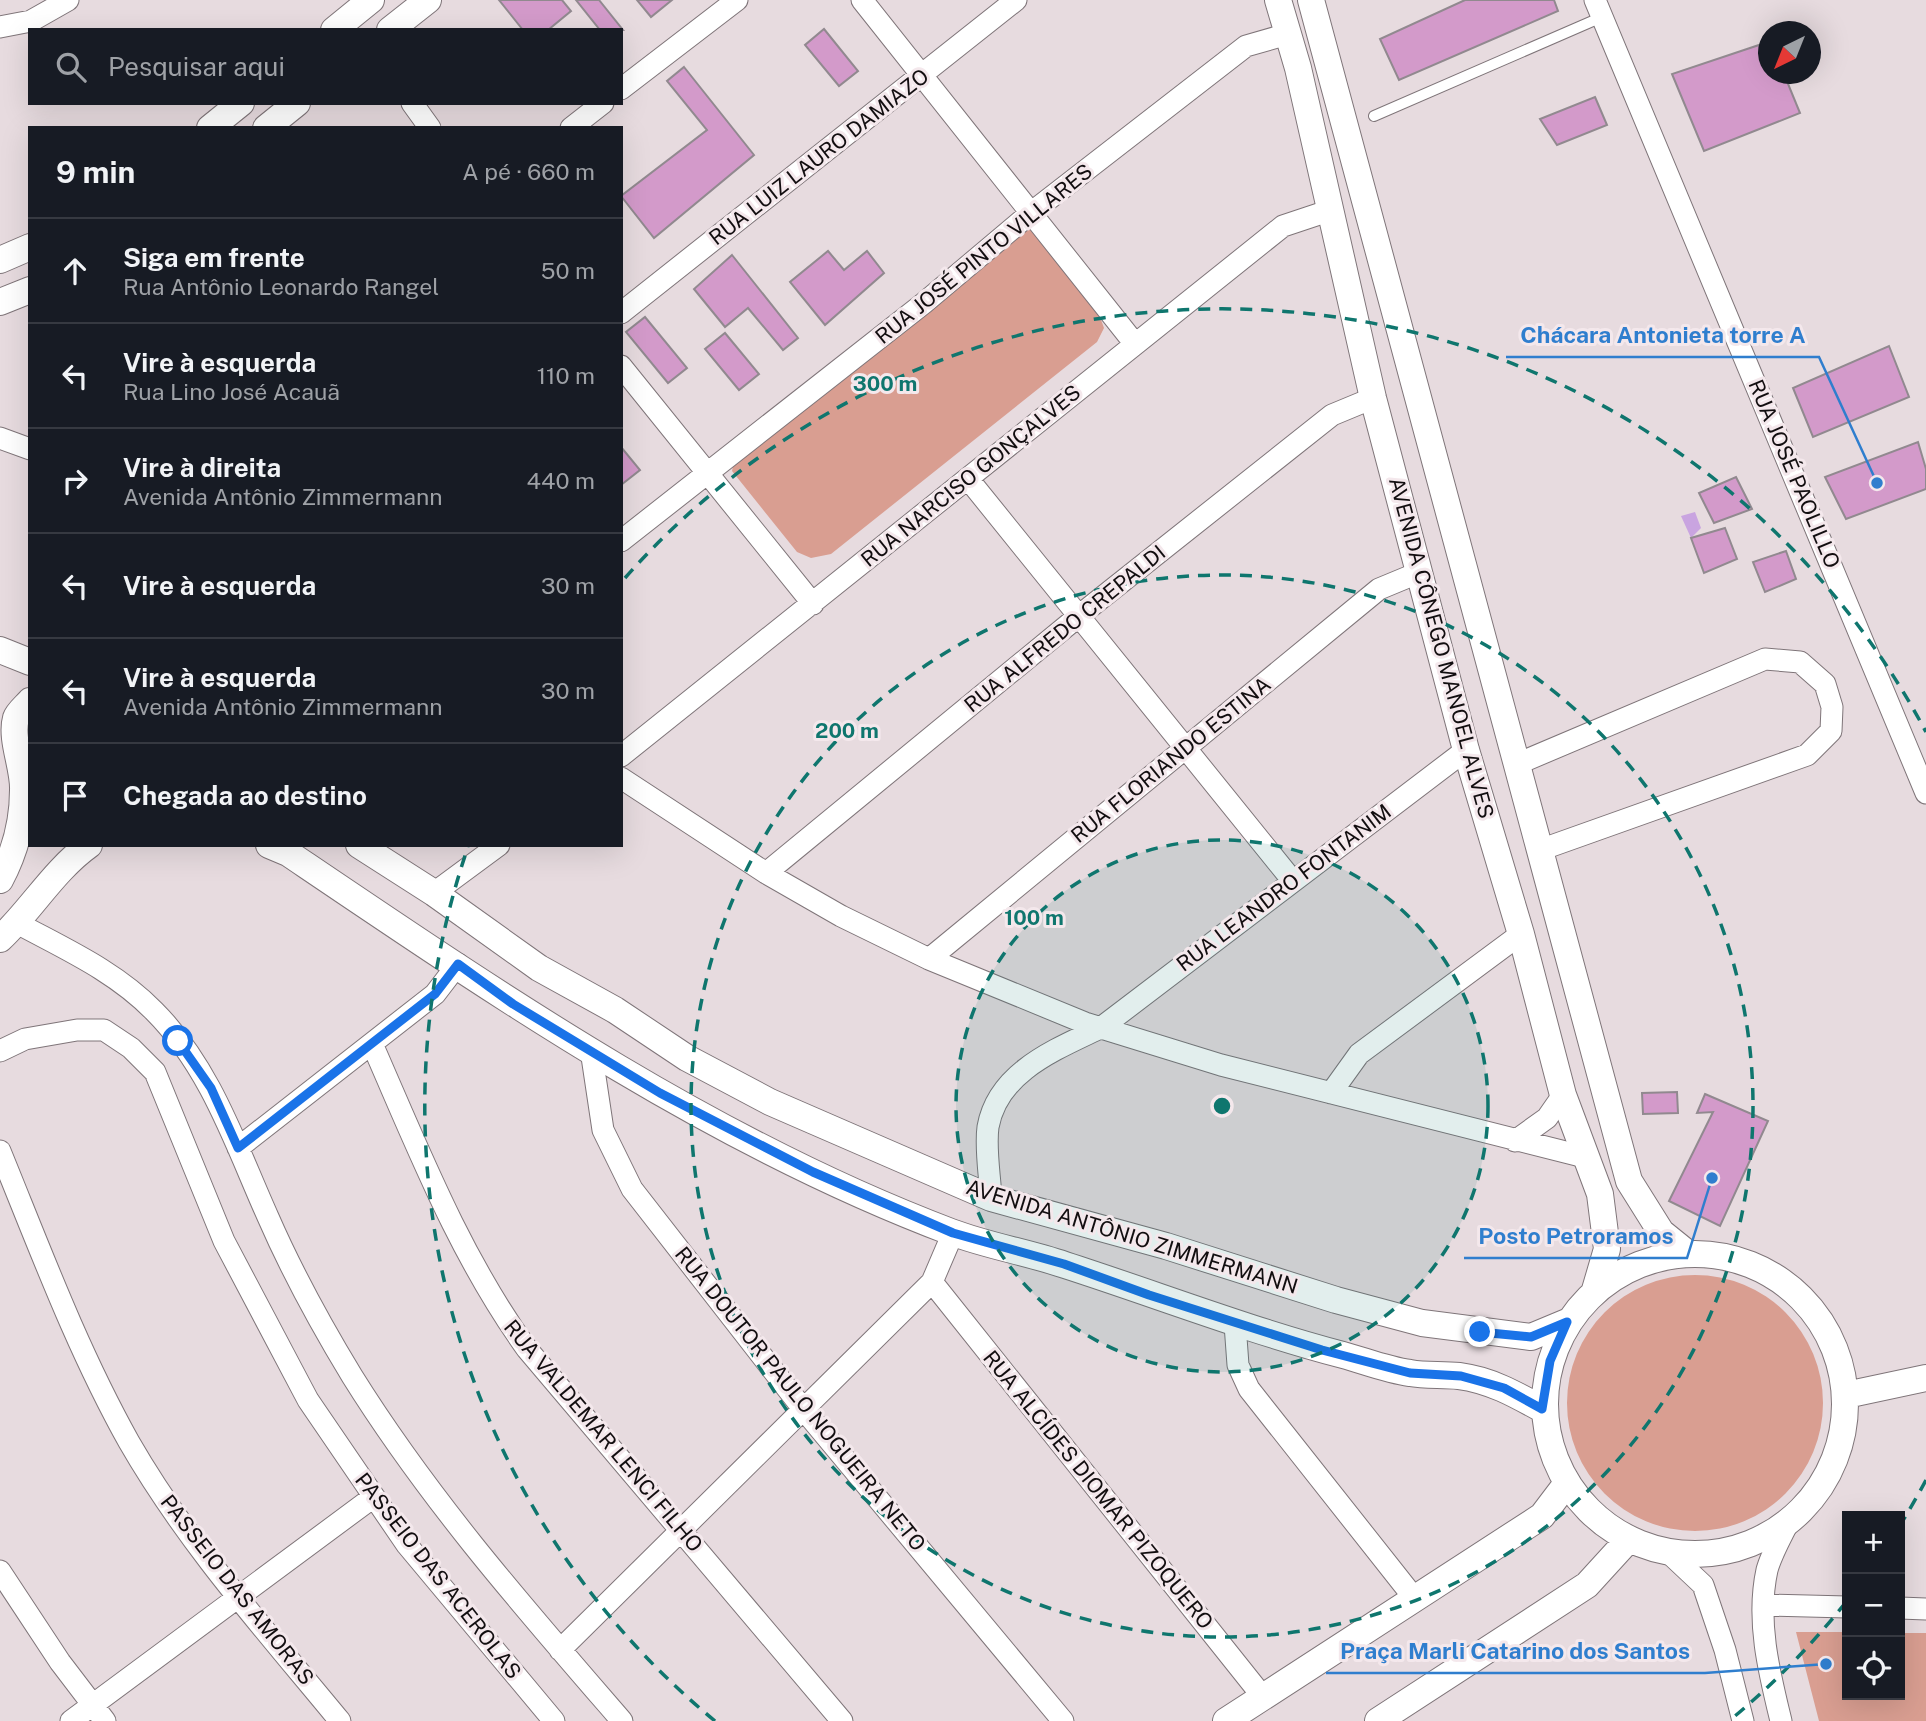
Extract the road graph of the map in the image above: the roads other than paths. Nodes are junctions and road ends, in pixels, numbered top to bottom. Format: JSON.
{"nodes":[{"id":1,"x":68,"y":0,"type":"edge"},
{"id":2,"x":372,"y":0,"type":"edge"},
{"id":3,"x":428,"y":0,"type":"edge"},
{"id":4,"x":737,"y":0,"type":"edge"},
{"id":5,"x":862,"y":0,"type":"edge"},
{"id":6,"x":1016,"y":0,"type":"edge"},
{"id":7,"x":1278,"y":0,"type":"edge"},
{"id":8,"x":1311,"y":0,"type":"edge"},
{"id":9,"x":1598,"y":8,"type":"edge"},
{"id":10,"x":0,"y":27,"type":"edge"},
{"id":11,"x":337,"y":28,"type":"edge"},
{"id":12,"x":393,"y":28,"type":"edge"},
{"id":13,"x":1288,"y":34,"type":"junction"},
{"id":14,"x":921,"y":76,"type":"junction"},
{"id":15,"x":623,"y":87,"type":"edge"},
{"id":16,"x":239,"y":105,"type":"edge"},
{"id":17,"x":295,"y":105,"type":"edge"},
{"id":18,"x":413,"y":105,"type":"edge"},
{"id":19,"x":600,"y":105,"type":"edge"},
{"id":20,"x":1374,"y":116,"type":"dead end"},
{"id":21,"x":212,"y":126,"type":"edge"},
{"id":22,"x":268,"y":126,"type":"edge"},
{"id":23,"x":429,"y":126,"type":"edge"},
{"id":24,"x":574,"y":126,"type":"edge"},
{"id":25,"x":1328,"y":211,"type":"junction"},
{"id":26,"x":1032,"y":212,"type":"junction"},
{"id":27,"x":28,"y":248,"type":"edge"},
{"id":28,"x":0,"y":260,"type":"edge"},
{"id":29,"x":28,"y":291,"type":"edge"},
{"id":30,"x":0,"y":302,"type":"edge"},
{"id":31,"x":623,"y":311,"type":"edge"},
{"id":32,"x":1135,"y":344,"type":"junction"},
{"id":33,"x":623,"y":369,"type":"edge"},
{"id":34,"x":1373,"y":398,"type":"junction"},
{"id":35,"x":0,"y":438,"type":"edge"},
{"id":36,"x":28,"y":448,"type":"edge"},
{"id":37,"x":706,"y":474,"type":"junction"},
{"id":38,"x":969,"y":480,"type":"junction"},
{"id":39,"x":623,"y":539,"type":"edge"},
{"id":40,"x":1420,"y":572,"type":"junction"},
{"id":41,"x":813,"y":604,"type":"junction"},
{"id":42,"x":1080,"y":615,"type":"junction"},
{"id":43,"x":0,"y":650,"type":"edge"},
{"id":44,"x":28,"y":661,"type":"edge"},
{"id":45,"x":28,"y":703,"type":"edge"},
{"id":46,"x":0,"y":737,"type":"edge"},
{"id":47,"x":1185,"y":747,"type":"junction"},
{"id":48,"x":1466,"y":750,"type":"junction"},
{"id":49,"x":623,"y":754,"type":"edge"},
{"id":50,"x":1517,"y":764,"type":"junction"},
{"id":51,"x":26,"y":770,"type":"edge"},
{"id":52,"x":623,"y":779,"type":"edge"},
{"id":53,"x":1926,"y":793,"type":"edge"},
{"id":54,"x":86,"y":847,"type":"edge"},
{"id":55,"x":274,"y":847,"type":"edge"},
{"id":56,"x":362,"y":847,"type":"edge"},
{"id":57,"x":496,"y":847,"type":"edge"},
{"id":58,"x":1539,"y":850,"type":"junction"},
{"id":59,"x":766,"y":873,"type":"junction"},
{"id":60,"x":0,"y":880,"type":"edge"},
{"id":61,"x":1292,"y":880,"type":"junction"},
{"id":62,"x":434,"y":893,"type":"junction"},
{"id":63,"x":8,"y":931,"type":"edge"},
{"id":64,"x":1521,"y":934,"type":"junction"},
{"id":65,"x":929,"y":959,"type":"junction"},
{"id":66,"x":458,"y":964,"type":"junction"},
{"id":67,"x":1102,"y":1027,"type":"junction"},
{"id":68,"x":373,"y":1046,"type":"junction"},
{"id":69,"x":591,"y":1050,"type":"junction"},
{"id":70,"x":0,"y":1051,"type":"edge"},
{"id":71,"x":1331,"y":1093,"type":"junction"},
{"id":72,"x":1563,"y":1095,"type":"junction"},
{"id":73,"x":1515,"y":1141,"type":"junction"},
{"id":74,"x":238,"y":1148,"type":"junction"},
{"id":75,"x":0,"y":1151,"type":"edge"},
{"id":76,"x":1585,"y":1157,"type":"junction"},
{"id":77,"x":991,"y":1198,"type":"junction"},
{"id":78,"x":953,"y":1233,"type":"junction"},
{"id":79,"x":1687,"y":1253,"type":"junction"},
{"id":80,"x":932,"y":1283,"type":"junction"},
{"id":81,"x":1595,"y":1290,"type":"junction"},
{"id":82,"x":1567,"y":1322,"type":"junction"},
{"id":83,"x":1235,"y":1324,"type":"junction"},
{"id":84,"x":1926,"y":1378,"type":"edge"},
{"id":85,"x":1846,"y":1395,"type":"junction"},
{"id":86,"x":1542,"y":1409,"type":"junction"},
{"id":87,"x":804,"y":1410,"type":"junction"},
{"id":88,"x":1567,"y":1483,"type":"junction"},
{"id":89,"x":372,"y":1498,"type":"junction"},
{"id":90,"x":1787,"y":1525,"type":"junction"},
{"id":91,"x":681,"y":1531,"type":"junction"},
{"id":92,"x":1629,"y":1539,"type":"junction"},
{"id":93,"x":1669,"y":1553,"type":"junction"},
{"id":94,"x":0,"y":1571,"type":"edge"},
{"id":95,"x":238,"y":1597,"type":"junction"},
{"id":96,"x":1415,"y":1599,"type":"junction"},
{"id":97,"x":1763,"y":1605,"type":"junction"},
{"id":98,"x":1842,"y":1607,"type":"edge"},
{"id":99,"x":1905,"y":1608,"type":"edge"},
{"id":100,"x":1926,"y":1609,"type":"edge"},
{"id":101,"x":560,"y":1650,"type":"junction"},
{"id":102,"x":1263,"y":1697,"type":"junction"},
{"id":103,"x":99,"y":1713,"type":"edge"},
{"id":104,"x":71,"y":1721,"type":"edge"},
{"id":105,"x":340,"y":1721,"type":"edge"},
{"id":106,"x":554,"y":1721,"type":"edge"},
{"id":107,"x":622,"y":1721,"type":"edge"},
{"id":108,"x":842,"y":1721,"type":"edge"},
{"id":109,"x":1063,"y":1721,"type":"edge"},
{"id":110,"x":1226,"y":1721,"type":"edge"},
{"id":111,"x":1378,"y":1721,"type":"edge"},
{"id":112,"x":1743,"y":1721,"type":"edge"},
{"id":113,"x":1781,"y":1721,"type":"edge"}],
"edges":[{"from":1,"to":10,"type":"street"},
{"from":2,"to":11,"type":"street"},
{"from":3,"to":12,"type":"street"},
{"from":4,"to":15,"type":"street"},
{"from":5,"to":14,"type":"street"},
{"from":6,"to":14,"type":"street","name":"RUA LUIZ LAURO DAMIAZO"},
{"from":7,"to":13,"type":"street","name":"AVENIDA CÔNEGO MANOEL ALVES"},
{"from":8,"to":50,"type":"street","name":"AVENIDA CÔNEGO MANOEL ALVES"},
{"from":9,"to":20,"type":"lane"},
{"from":9,"to":53,"type":"street","name":"RUA JOSÉ PAOLILLO"},
{"from":13,"to":25,"type":"street","name":"AVENIDA CÔNEGO MANOEL ALVES"},
{"from":13,"to":26,"type":"street","name":"RUA JOSÉ PINTO VILLARES"},
{"from":14,"to":26,"type":"street"},
{"from":14,"to":31,"type":"street","name":"RUA LUIZ LAURO DAMIAZO"},
{"from":16,"to":21,"type":"street"},
{"from":17,"to":22,"type":"street"},
{"from":18,"to":23,"type":"street"},
{"from":19,"to":24,"type":"street"},
{"from":25,"to":32,"type":"street","name":"RUA NARCISO GONÇALVES"},
{"from":25,"to":34,"type":"street","name":"AVENIDA CÔNEGO MANOEL ALVES"},
{"from":26,"to":32,"type":"street"},
{"from":26,"to":37,"type":"street","name":"RUA JOSÉ PINTO VILLARES"},
{"from":27,"to":28,"type":"street"},
{"from":29,"to":30,"type":"street"},
{"from":32,"to":38,"type":"street","name":"RUA NARCISO GONÇALVES"},
{"from":33,"to":37,"type":"street"},
{"from":34,"to":40,"type":"street","name":"AVENIDA CÔNEGO MANOEL ALVES"},
{"from":34,"to":42,"type":"street","name":"RUA ALFREDO CREPALDI"},
{"from":35,"to":36,"type":"street"},
{"from":37,"to":39,"type":"street","name":"RUA JOSÉ PINTO VILLARES"},
{"from":37,"to":41,"type":"street"},
{"from":38,"to":41,"type":"street","name":"RUA NARCISO GONÇALVES"},
{"from":38,"to":42,"type":"street"},
{"from":40,"to":47,"type":"street","name":"RUA FLORIANDO ESTINA"},
{"from":40,"to":48,"type":"street","name":"AVENIDA CÔNEGO MANOEL ALVES"},
{"from":41,"to":49,"type":"street","name":"RUA NARCISO GONÇALVES"},
{"from":42,"to":47,"type":"street"},
{"from":42,"to":59,"type":"street","name":"RUA ALFREDO CREPALDI"},
{"from":43,"to":44,"type":"street"},
{"from":45,"to":51,"type":"street"},
{"from":46,"to":51,"type":"street"},
{"from":47,"to":61,"type":"street"},
{"from":47,"to":65,"type":"street","name":"RUA FLORIANDO ESTINA"},
{"from":48,"to":61,"type":"street","name":"RUA LEANDRO FONTANIM"},
{"from":48,"to":64,"type":"street","name":"AVENIDA CÔNEGO MANOEL ALVES"},
{"from":50,"to":58,"type":"street","name":"AVENIDA CÔNEGO MANOEL ALVES"},
{"from":50,"to":58,"type":"street"},
{"from":51,"to":60,"type":"street"},
{"from":52,"to":59,"type":"street"},
{"from":54,"to":63,"type":"street"},
{"from":55,"to":66,"type":"street"},
{"from":56,"to":62,"type":"street","name":"AVENIDA ANTÔNIO ZIMMERMANN"},
{"from":57,"to":62,"type":"street"},
{"from":58,"to":79,"type":"street","name":"AVENIDA CÔNEGO MANOEL ALVES"},
{"from":59,"to":65,"type":"street"},
{"from":61,"to":67,"type":"street","name":"RUA LEANDRO FONTANIM"},
{"from":62,"to":77,"type":"street","name":"AVENIDA ANTÔNIO ZIMMERMANN"},
{"from":63,"to":74,"type":"street"},
{"from":64,"to":71,"type":"street"},
{"from":64,"to":72,"type":"street","name":"AVENIDA CÔNEGO MANOEL ALVES"},
{"from":65,"to":67,"type":"street"},
{"from":66,"to":68,"type":"street"},
{"from":66,"to":69,"type":"street"},
{"from":67,"to":71,"type":"street"},
{"from":67,"to":77,"type":"street","name":"RUA LEANDRO FONTANIM"},
{"from":68,"to":74,"type":"street"},
{"from":68,"to":91,"type":"street","name":"RUA VALDEMAR LENCI FILHO"},
{"from":69,"to":78,"type":"street"},
{"from":69,"to":87,"type":"street","name":"RUA DOUTOR PAULO NOGUEIRA NETO"},
{"from":70,"to":89,"type":"street","name":"PASSEIO DAS ACEROLAS"},
{"from":71,"to":73,"type":"street"},
{"from":72,"to":73,"type":"street"},
{"from":72,"to":76,"type":"street","name":"AVENIDA CÔNEGO MANOEL ALVES"},
{"from":73,"to":76,"type":"street"},
{"from":74,"to":101,"type":"street"},
{"from":75,"to":95,"type":"street","name":"PASSEIO DAS AMORAS"},
{"from":76,"to":81,"type":"street","name":"AVENIDA CÔNEGO MANOEL ALVES"},
{"from":77,"to":82,"type":"street","name":"AVENIDA ANTÔNIO ZIMMERMANN"},
{"from":78,"to":80,"type":"street"},
{"from":78,"to":83,"type":"street"},
{"from":79,"to":81,"type":"street"},
{"from":79,"to":85,"type":"street"},
{"from":80,"to":87,"type":"street"},
{"from":80,"to":102,"type":"street","name":"RUA ALCÍDES DIOMAR PIZOQUERO"},
{"from":81,"to":82,"type":"street"},
{"from":82,"to":86,"type":"street"},
{"from":83,"to":86,"type":"street"},
{"from":83,"to":96,"type":"street"},
{"from":84,"to":85,"type":"street"},
{"from":85,"to":90,"type":"street"},
{"from":86,"to":88,"type":"street"},
{"from":87,"to":91,"type":"street"},
{"from":87,"to":109,"type":"street","name":"RUA DOUTOR PAULO NOGUEIRA NETO"},
{"from":88,"to":92,"type":"street"},
{"from":88,"to":96,"type":"street"},
{"from":89,"to":95,"type":"street"},
{"from":89,"to":106,"type":"street","name":"PASSEIO DAS ACEROLAS"},
{"from":90,"to":93,"type":"street"},
{"from":90,"to":97,"type":"street"},
{"from":91,"to":101,"type":"street"},
{"from":91,"to":108,"type":"street","name":"RUA VALDEMAR LENCI FILHO"},
{"from":92,"to":93,"type":"street"},
{"from":92,"to":111,"type":"street"},
{"from":93,"to":112,"type":"street"},
{"from":94,"to":103,"type":"street"},
{"from":95,"to":103,"type":"street"},
{"from":95,"to":105,"type":"street","name":"PASSEIO DAS AMORAS"},
{"from":96,"to":102,"type":"street"},
{"from":97,"to":98,"type":"street"},
{"from":97,"to":113,"type":"street"},
{"from":99,"to":100,"type":"street"},
{"from":101,"to":107,"type":"street"},
{"from":102,"to":110,"type":"street"},
{"from":103,"to":104,"type":"street"}]}
